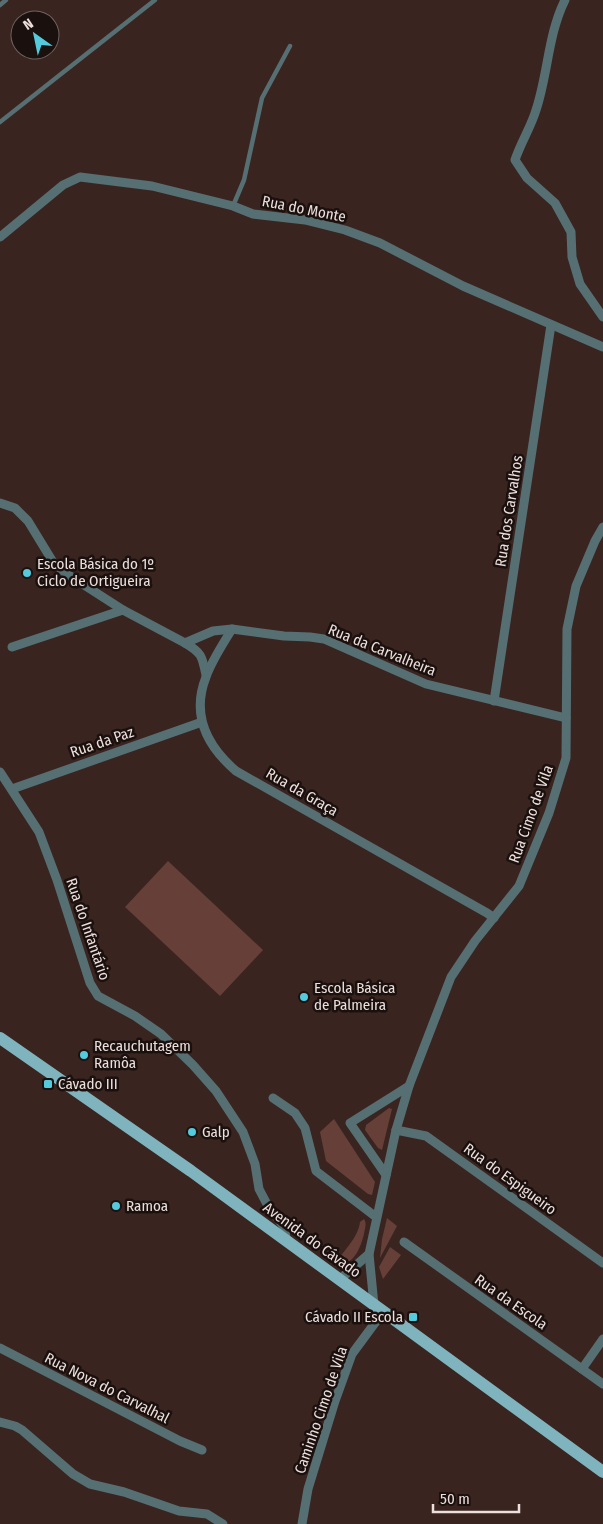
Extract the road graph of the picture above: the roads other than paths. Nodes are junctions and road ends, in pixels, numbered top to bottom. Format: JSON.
{"nodes":[{"id":1,"x":6,"y":0,"type":"edge"},
{"id":2,"x":156,"y":0,"type":"edge"},
{"id":3,"x":565,"y":0,"type":"edge"},
{"id":4,"x":0,"y":5,"type":"edge"},
{"id":5,"x":290,"y":46,"type":"dead end"},
{"id":6,"x":0,"y":122,"type":"edge"},
{"id":7,"x":234,"y":206,"type":"junction"},
{"id":8,"x":0,"y":237,"type":"edge"},
{"id":9,"x":603,"y":317,"type":"edge"},
{"id":10,"x":551,"y":325,"type":"junction"},
{"id":11,"x":603,"y":347,"type":"edge"},
{"id":12,"x":0,"y":503,"type":"edge"},
{"id":13,"x":603,"y":527,"type":"edge"},
{"id":14,"x":123,"y":610,"type":"junction"},
{"id":15,"x":232,"y":629,"type":"junction"},
{"id":16,"x":184,"y":643,"type":"junction"},
{"id":17,"x":12,"y":647,"type":"dead end"},
{"id":18,"x":206,"y":675,"type":"junction"},
{"id":19,"x":494,"y":701,"type":"junction"},
{"id":20,"x":566,"y":718,"type":"junction"},
{"id":21,"x":202,"y":722,"type":"junction"},
{"id":22,"x":0,"y":772,"type":"edge"},
{"id":23,"x":12,"y":789,"type":"junction"},
{"id":24,"x":494,"y":918,"type":"junction"},
{"id":25,"x":0,"y":1038,"type":"edge"},
{"id":26,"x":409,"y":1086,"type":"junction"},
{"id":27,"x":273,"y":1098,"type":"dead end"},
{"id":28,"x":396,"y":1130,"type":"junction"},
{"id":29,"x":386,"y":1175,"type":"junction"},
{"id":30,"x":376,"y":1217,"type":"junction"},
{"id":31,"x":286,"y":1241,"type":"junction"},
{"id":32,"x":404,"y":1242,"type":"dead end"},
{"id":33,"x":369,"y":1254,"type":"junction"},
{"id":34,"x":603,"y":1263,"type":"edge"},
{"id":35,"x":339,"y":1280,"type":"junction"},
{"id":36,"x":379,"y":1308,"type":"junction"},
{"id":37,"x":603,"y":1339,"type":"edge"},
{"id":38,"x":0,"y":1348,"type":"edge"},
{"id":39,"x":582,"y":1369,"type":"junction"},
{"id":40,"x":603,"y":1384,"type":"edge"},
{"id":41,"x":0,"y":1422,"type":"edge"},
{"id":42,"x":202,"y":1450,"type":"dead end"},
{"id":43,"x":603,"y":1472,"type":"edge"},
{"id":44,"x":223,"y":1524,"type":"edge"},
{"id":45,"x":302,"y":1524,"type":"edge"}],
"edges":[{"from":1,"to":4,"type":"lane"},
{"from":2,"to":6,"type":"lane"},
{"from":3,"to":9,"type":"street"},
{"from":5,"to":7,"type":"lane"},
{"from":7,"to":8,"type":"street","name":"Rua do Monte"},
{"from":7,"to":10,"type":"street","name":"Rua do Monte"},
{"from":10,"to":11,"type":"street","name":"Rua do Monte"},
{"from":10,"to":19,"type":"street","name":"Rua dos Carvalhos"},
{"from":12,"to":14,"type":"street"},
{"from":13,"to":20,"type":"street","name":"Rua Cimo de Vila"},
{"from":14,"to":16,"type":"street"},
{"from":14,"to":17,"type":"street"},
{"from":15,"to":16,"type":"street","name":"Rua da Carvalheira"},
{"from":15,"to":18,"type":"street","name":"Rua da Graça"},
{"from":15,"to":19,"type":"street","name":"Rua da Carvalheira"},
{"from":16,"to":18,"type":"street"},
{"from":18,"to":21,"type":"street","name":"Rua da Graça"},
{"from":19,"to":20,"type":"street","name":"Rua da Carvalheira"},
{"from":20,"to":24,"type":"street","name":"Rua Cimo de Vila"},
{"from":21,"to":23,"type":"street","name":"Rua da Paz"},
{"from":21,"to":24,"type":"street","name":"Rua da Graça"},
{"from":22,"to":23,"type":"street","name":"Rua do Infantário"},
{"from":23,"to":31,"type":"street","name":"Rua do Infantário"},
{"from":24,"to":26,"type":"street","name":"Rua Cimo de Vila"},
{"from":25,"to":31,"type":"main road","name":"Avenida do Cávado"},
{"from":26,"to":28,"type":"street","name":"Rua Cimo de Vila"},
{"from":26,"to":29,"type":"street"},
{"from":27,"to":30,"type":"street"},
{"from":28,"to":29,"type":"street","name":"Rua Cimo de Vila"},
{"from":28,"to":34,"type":"street","name":"Rua do Espigueiro"},
{"from":29,"to":30,"type":"street","name":"Rua Cimo de Vila"},
{"from":30,"to":33,"type":"street","name":"Rua Cimo de Vila"},
{"from":31,"to":35,"type":"main road","name":"Avenida do Cávado"},
{"from":32,"to":39,"type":"street","name":"Rua da Escola"},
{"from":33,"to":35,"type":"street"},
{"from":33,"to":36,"type":"street","name":"Rua Cimo de Vila"},
{"from":35,"to":36,"type":"main road","name":"Avenida do Cávado"},
{"from":36,"to":43,"type":"main road","name":"Avenida do Cávado"},
{"from":36,"to":45,"type":"street","name":"Caminho Cimo de Vila"},
{"from":37,"to":39,"type":"street"},
{"from":38,"to":42,"type":"street","name":"Rua Nova do Carvalhal"},
{"from":39,"to":40,"type":"street","name":"Rua da Escola"},
{"from":41,"to":44,"type":"street"}]}
